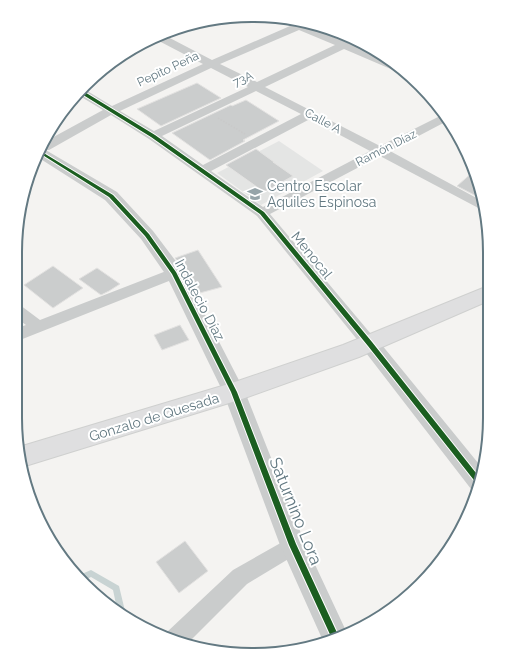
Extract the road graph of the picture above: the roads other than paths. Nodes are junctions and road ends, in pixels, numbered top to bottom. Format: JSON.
{"nodes":[{"id":1,"x":298,"y":26,"type":"edge"},
{"id":2,"x":318,"y":32,"type":"edge"},
{"id":3,"x":164,"y":40,"type":"edge"},
{"id":4,"x":344,"y":45,"type":"junction"},
{"id":5,"x":381,"y":61,"type":"edge"},
{"id":6,"x":211,"y":64,"type":"junction"},
{"id":7,"x":257,"y":88,"type":"junction"},
{"id":8,"x":85,"y":95,"type":"edge"},
{"id":9,"x":112,"y":110,"type":"junction"},
{"id":10,"x":310,"y":114,"type":"junction"},
{"id":11,"x":441,"y":120,"type":"edge"},
{"id":12,"x":153,"y":136,"type":"junction"},
{"id":13,"x":49,"y":144,"type":"edge"},
{"id":14,"x":379,"y":151,"type":"junction"},
{"id":15,"x":44,"y":154,"type":"edge"},
{"id":16,"x":203,"y":170,"type":"junction"},
{"id":17,"x":478,"y":204,"type":"edge"},
{"id":18,"x":262,"y":213,"type":"junction"},
{"id":19,"x":174,"y":273,"type":"junction"},
{"id":20,"x":483,"y":295,"type":"edge"},
{"id":21,"x":22,"y":314,"type":"edge"},
{"id":22,"x":39,"y":326,"type":"junction"},
{"id":23,"x":22,"y":333,"type":"edge"},
{"id":24,"x":370,"y":344,"type":"junction"},
{"id":25,"x":234,"y":392,"type":"junction"},
{"id":26,"x":25,"y":455,"type":"edge"},
{"id":27,"x":475,"y":477,"type":"edge"},
{"id":28,"x":292,"y":545,"type":"junction"},
{"id":29,"x":333,"y":633,"type":"edge"},
{"id":30,"x":179,"y":636,"type":"edge"}],
"edges":[{"from":1,"to":6,"type":"street","name":"Pepito Peña"},
{"from":2,"to":4,"type":"street"},
{"from":3,"to":6,"type":"street","name":"Calle A"},
{"from":4,"to":5,"type":"street"},
{"from":4,"to":7,"type":"street","name":"73A"},
{"from":6,"to":7,"type":"street","name":"Calle A"},
{"from":6,"to":9,"type":"street","name":"Pepito Peña"},
{"from":7,"to":10,"type":"street","name":"Calle A"},
{"from":7,"to":12,"type":"street","name":"73A"},
{"from":8,"to":9,"type":"street","name":"Menocal"},
{"from":9,"to":12,"type":"street","name":"Menocal"},
{"from":9,"to":13,"type":"street","name":"Pepito Peña"},
{"from":10,"to":14,"type":"street","name":"Calle A"},
{"from":10,"to":16,"type":"street"},
{"from":11,"to":14,"type":"street","name":"Ramón Díaz"},
{"from":12,"to":16,"type":"street","name":"Menocal"},
{"from":14,"to":17,"type":"street","name":"Calle A"},
{"from":14,"to":18,"type":"street","name":"Ramón Díaz"},
{"from":15,"to":19,"type":"street","name":"Indalecio Díaz"},
{"from":16,"to":18,"type":"street","name":"Menocal"},
{"from":18,"to":24,"type":"street","name":"Menocal"},
{"from":19,"to":22,"type":"street"},
{"from":19,"to":25,"type":"street","name":"Indalecio Díaz"},
{"from":20,"to":24,"type":"main road","name":"Gonzalo de Quesada"},
{"from":21,"to":22,"type":"street"},
{"from":22,"to":23,"type":"street"},
{"from":24,"to":25,"type":"main road","name":"Gonzalo de Quesada"},
{"from":24,"to":27,"type":"street","name":"Menocal"},
{"from":25,"to":26,"type":"main road","name":"Gonzalo de Quesada"},
{"from":25,"to":28,"type":"street","name":"Saturnino Lora"},
{"from":28,"to":29,"type":"street","name":"Saturnino Lora"},
{"from":28,"to":30,"type":"street"}]}
